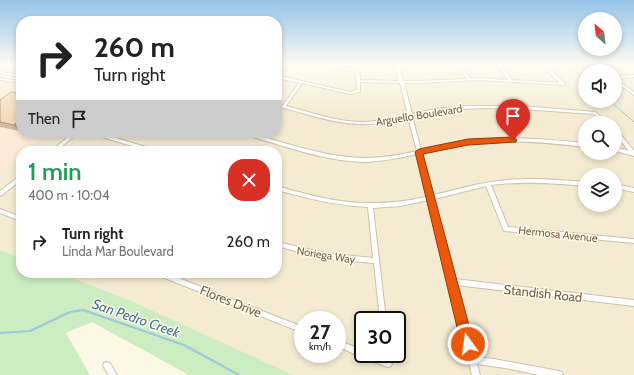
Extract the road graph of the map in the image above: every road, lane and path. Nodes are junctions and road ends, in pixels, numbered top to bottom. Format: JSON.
{"nodes":[{"id":1,"x":359,"y":81,"type":"edge"},
{"id":2,"x":301,"y":82,"type":"joint"},
{"id":3,"x":380,"y":82,"type":"edge"},
{"id":4,"x":402,"y":82,"type":"junction"},
{"id":5,"x":413,"y":82,"type":"edge"},
{"id":6,"x":531,"y":82,"type":"edge"},
{"id":7,"x":561,"y":82,"type":"edge"},
{"id":8,"x":622,"y":85,"type":"edge"},
{"id":9,"x":634,"y":94,"type":"edge"},
{"id":10,"x":284,"y":106,"type":"joint"},
{"id":11,"x":410,"y":114,"type":"junction"},
{"id":12,"x":599,"y":116,"type":"edge"},
{"id":13,"x":70,"y":138,"type":"edge"},
{"id":14,"x":111,"y":138,"type":"edge"},
{"id":15,"x":263,"y":138,"type":"edge"},
{"id":16,"x":622,"y":139,"type":"edge"},
{"id":17,"x":578,"y":144,"type":"edge"},
{"id":18,"x":59,"y":146,"type":"edge"},
{"id":19,"x":137,"y":146,"type":"edge"},
{"id":20,"x":622,"y":151,"type":"edge"},
{"id":21,"x":419,"y":152,"type":"junction"},
{"id":22,"x":634,"y":154,"type":"edge"},
{"id":23,"x":16,"y":181,"type":"edge"},
{"id":24,"x":488,"y":184,"type":"junction"},
{"id":25,"x":578,"y":184,"type":"edge"},
{"id":26,"x":622,"y":187,"type":"edge"},
{"id":27,"x":282,"y":189,"type":"edge"},
{"id":28,"x":634,"y":190,"type":"edge"},
{"id":29,"x":0,"y":194,"type":"edge"},
{"id":30,"x":430,"y":199,"type":"junction"},
{"id":31,"x":370,"y":206,"type":"junction"},
{"id":32,"x":0,"y":211,"type":"edge"},
{"id":33,"x":16,"y":217,"type":"edge"},
{"id":34,"x":634,"y":242,"type":"edge"},
{"id":35,"x":282,"y":245,"type":"edge"},
{"id":36,"x":376,"y":261,"type":"junction"},
{"id":37,"x":172,"y":278,"type":"edge"},
{"id":38,"x":452,"y":282,"type":"junction"},
{"id":39,"x":634,"y":303,"type":"edge"},
{"id":40,"x":382,"y":311,"type":"edge"},
{"id":41,"x":294,"y":326,"type":"edge"},
{"id":42,"x":472,"y":360,"type":"junction"},
{"id":43,"x":107,"y":366,"type":"dead end"},
{"id":44,"x":113,"y":375,"type":"edge"},
{"id":45,"x":476,"y":375,"type":"edge"},
{"id":46,"x":560,"y":375,"type":"edge"}],
"edges":[{"from":1,"to":2,"type":"street"},
{"from":2,"to":10,"type":"street"},
{"from":3,"to":4,"type":"street"},
{"from":4,"to":5,"type":"street"},
{"from":4,"to":11,"type":"street"},
{"from":6,"to":7,"type":"street"},
{"from":8,"to":9,"type":"street"},
{"from":10,"to":11,"type":"street","name":"Arguello Boulevard"},
{"from":11,"to":12,"type":"street","name":"Arguello Boulevard"},
{"from":11,"to":21,"type":"street"},
{"from":13,"to":18,"type":"street"},
{"from":14,"to":19,"type":"street"},
{"from":15,"to":21,"type":"street"},
{"from":16,"to":22,"type":"street"},
{"from":17,"to":21,"type":"street"},
{"from":20,"to":22,"type":"street"},
{"from":21,"to":30,"type":"street"},
{"from":23,"to":29,"type":"street"},
{"from":24,"to":25,"type":"street"},
{"from":24,"to":30,"type":"street"},
{"from":24,"to":34,"type":"street","name":"Hermosa Avenue"},
{"from":26,"to":28,"type":"street"},
{"from":27,"to":31,"type":"street"},
{"from":30,"to":31,"type":"street"},
{"from":30,"to":38,"type":"street"},
{"from":31,"to":36,"type":"street"},
{"from":32,"to":33,"type":"street"},
{"from":35,"to":36,"type":"street","name":"Noriega Way"},
{"from":36,"to":40,"type":"street"},
{"from":37,"to":41,"type":"street","name":"Flores Drive"},
{"from":38,"to":39,"type":"street","name":"Standish Road"},
{"from":38,"to":42,"type":"street"},
{"from":42,"to":45,"type":"street"},
{"from":42,"to":46,"type":"street"},
{"from":43,"to":44,"type":"street"}]}
